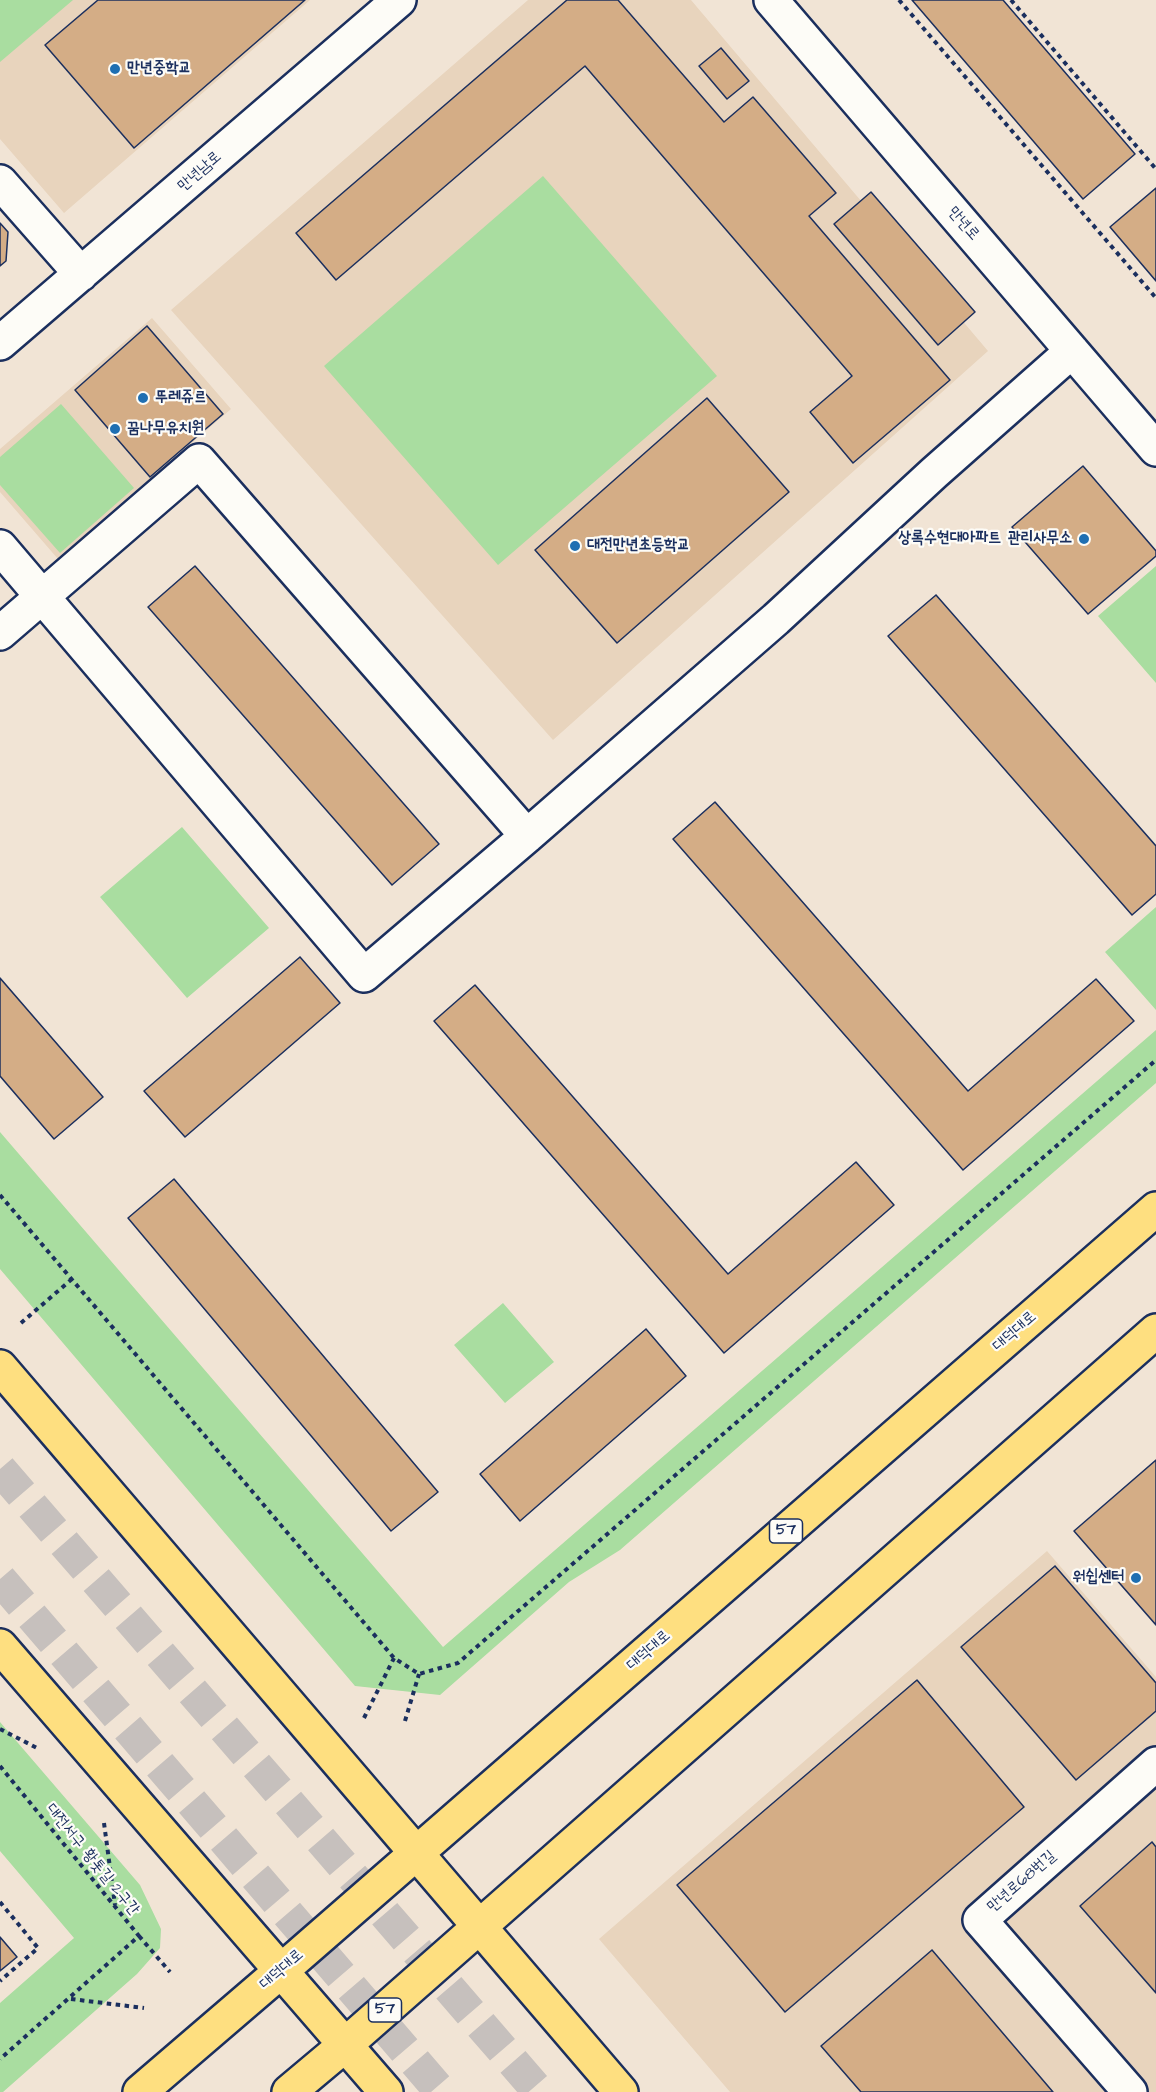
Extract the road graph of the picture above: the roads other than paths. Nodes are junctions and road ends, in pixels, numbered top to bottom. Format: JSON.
{"nodes":[{"id":1,"x":399,"y":0,"type":"edge"},
{"id":2,"x":771,"y":0,"type":"edge"},
{"id":3,"x":0,"y":182,"type":"edge"},
{"id":4,"x":81,"y":274,"type":"junction"},
{"id":5,"x":0,"y":344,"type":"edge"},
{"id":6,"x":1072,"y":351,"type":"junction"},
{"id":7,"x":1156,"y":449,"type":"edge"},
{"id":8,"x":0,"y":547,"type":"edge"},
{"id":9,"x":42,"y":596,"type":"junction"},
{"id":10,"x":0,"y":633,"type":"edge"},
{"id":11,"x":527,"y":836,"type":"junction"},
{"id":12,"x":1156,"y":1209,"type":"edge"},
{"id":13,"x":1156,"y":1331,"type":"edge"},
{"id":14,"x":0,"y":1367,"type":"edge"},
{"id":15,"x":0,"y":1646,"type":"edge"},
{"id":16,"x":1156,"y":1764,"type":"edge"},
{"id":17,"x":417,"y":1854,"type":"junction"},
{"id":18,"x":479,"y":1927,"type":"junction"},
{"id":19,"x":281,"y":1971,"type":"junction"},
{"id":20,"x":345,"y":2045,"type":"junction"},
{"id":21,"x":140,"y":2092,"type":"edge"},
{"id":22,"x":289,"y":2092,"type":"edge"},
{"id":23,"x":386,"y":2092,"type":"edge"},
{"id":24,"x":621,"y":2092,"type":"edge"},
{"id":25,"x":1130,"y":2092,"type":"edge"}],
"edges":[{"from":1,"to":4,"type":"street","name":"만년남로"},
{"from":2,"to":6,"type":"street","name":"만년로"},
{"from":3,"to":4,"type":"street"},
{"from":4,"to":5,"type":"street","name":"만년남로"},
{"from":6,"to":7,"type":"street","name":"만년로"},
{"from":6,"to":11,"type":"street"},
{"from":8,"to":9,"type":"street"},
{"from":9,"to":10,"type":"street"},
{"from":9,"to":11,"type":"street"},
{"from":9,"to":11,"type":"street"},
{"from":12,"to":17,"type":"main road","name":"대덕대로","number":"57"},
{"from":13,"to":18,"type":"main road","number":"57"},
{"from":14,"to":17,"type":"main road"},
{"from":15,"to":19,"type":"main road"},
{"from":16,"to":25,"type":"street","name":"만년로68번길"},
{"from":17,"to":18,"type":"main road"},
{"from":17,"to":19,"type":"main road","name":"대덕대로","number":"57"},
{"from":18,"to":20,"type":"main road","number":"57"},
{"from":18,"to":24,"type":"main road"},
{"from":19,"to":20,"type":"main road"},
{"from":19,"to":21,"type":"main road","name":"대덕대로","number":"57"},
{"from":20,"to":22,"type":"main road","number":"57"},
{"from":20,"to":23,"type":"main road"}]}
